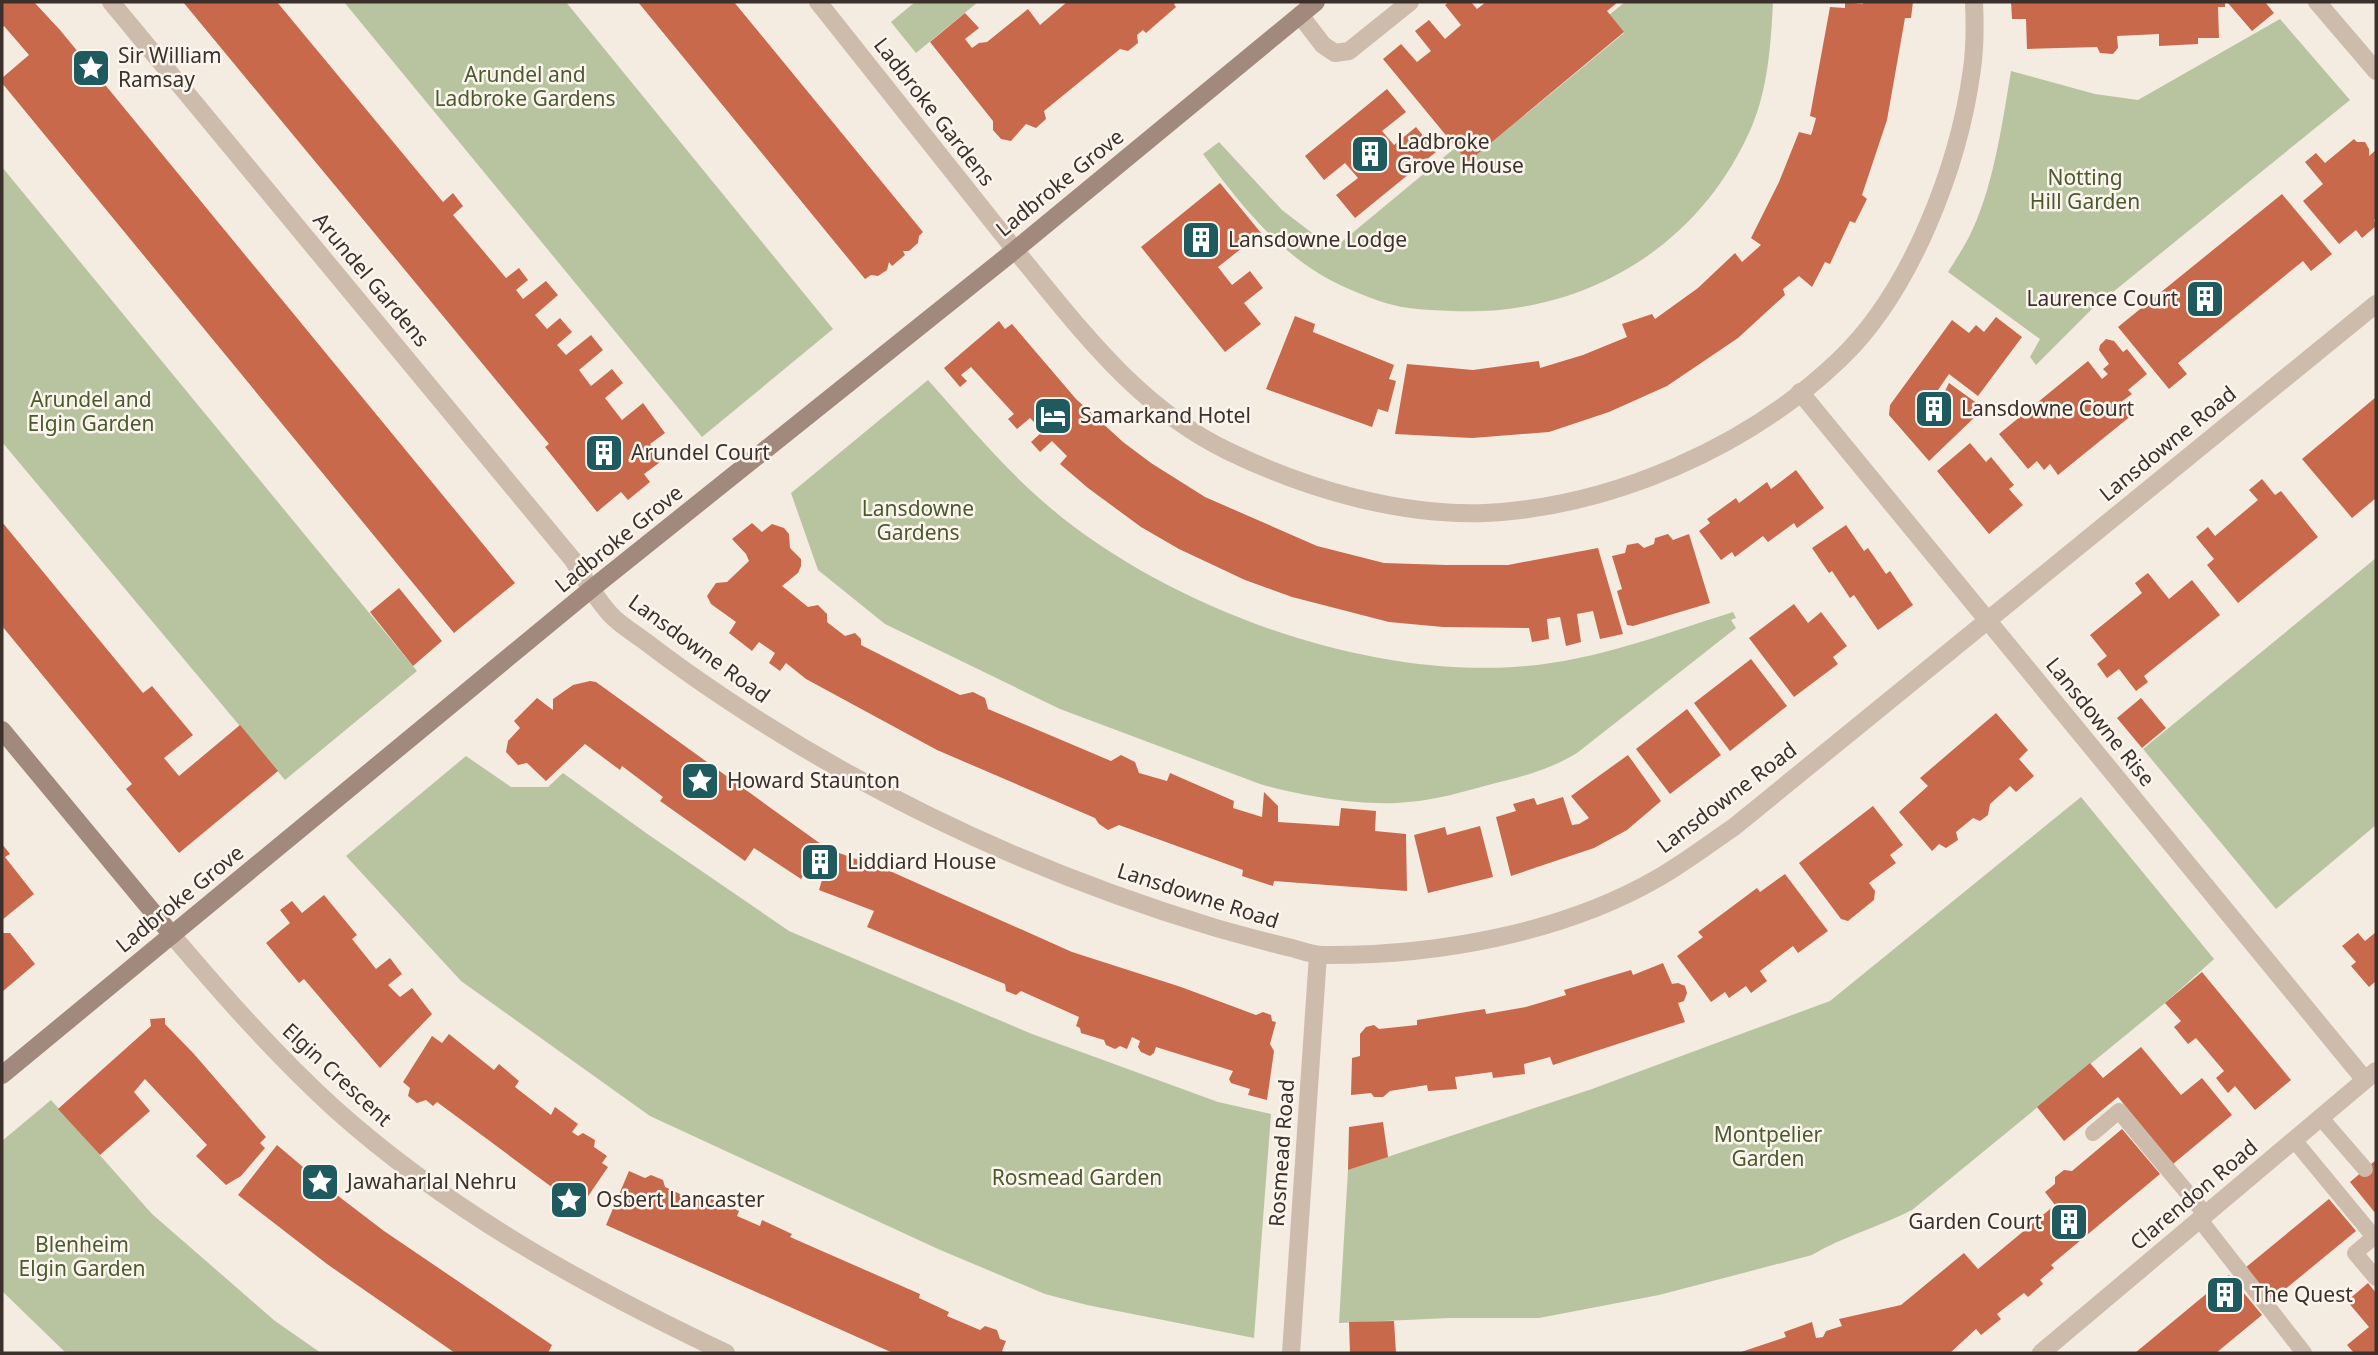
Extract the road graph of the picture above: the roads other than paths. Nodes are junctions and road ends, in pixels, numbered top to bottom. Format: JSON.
{"nodes":[{"id":1,"x":111,"y":2,"type":"edge"},
{"id":2,"x":818,"y":2,"type":"edge"},
{"id":3,"x":1315,"y":2,"type":"edge"},
{"id":4,"x":1410,"y":2,"type":"edge"},
{"id":5,"x":1974,"y":2,"type":"edge"},
{"id":6,"x":2317,"y":2,"type":"edge"},
{"id":7,"x":1300,"y":15,"type":"junction"},
{"id":8,"x":2376,"y":71,"type":"edge"},
{"id":9,"x":1015,"y":250,"type":"junction"},
{"id":10,"x":2376,"y":304,"type":"edge"},
{"id":11,"x":1800,"y":392,"type":"junction"},
{"id":12,"x":590,"y":590,"type":"junction"},
{"id":13,"x":1987,"y":620,"type":"junction"},
{"id":14,"x":2,"y":730,"type":"edge"},
{"id":15,"x":172,"y":935,"type":"junction"},
{"id":16,"x":1318,"y":955,"type":"junction"},
{"id":17,"x":2,"y":1075,"type":"edge"},
{"id":18,"x":2371,"y":1076,"type":"edge"},
{"id":19,"x":2321,"y":1118,"type":"junction"},
{"id":20,"x":2093,"y":1133,"type":"dead end"},
{"id":21,"x":2294,"y":1140,"type":"junction"},
{"id":22,"x":2365,"y":1170,"type":"dead end"},
{"id":23,"x":2203,"y":1217,"type":"junction"},
{"id":24,"x":2376,"y":1279,"type":"edge"},
{"id":25,"x":726,"y":1353,"type":"edge"},
{"id":26,"x":1291,"y":1353,"type":"edge"},
{"id":27,"x":2041,"y":1353,"type":"edge"},
{"id":28,"x":2304,"y":1353,"type":"edge"}],
"edges":[{"from":1,"to":12,"type":"street","name":"Arundel Gardens"},
{"from":2,"to":9,"type":"street","name":"Ladbroke Gardens"},
{"from":3,"to":7,"type":"main road","name":"Ladbroke Grove"},
{"from":4,"to":7,"type":"street"},
{"from":5,"to":11,"type":"street","name":"Ladbroke Gardens"},
{"from":6,"to":8,"type":"street"},
{"from":7,"to":9,"type":"main road","name":"Ladbroke Grove"},
{"from":9,"to":11,"type":"street","name":"Ladbroke Gardens"},
{"from":9,"to":12,"type":"main road","name":"Ladbroke Grove"},
{"from":10,"to":13,"type":"street","name":"Lansdowne Road"},
{"from":11,"to":13,"type":"street","name":"Lansdowne Rise"},
{"from":12,"to":15,"type":"main road","name":"Ladbroke Grove"},
{"from":12,"to":16,"type":"street","name":"Lansdowne Road"},
{"from":13,"to":16,"type":"street","name":"Lansdowne Road"},
{"from":13,"to":18,"type":"street","name":"Lansdowne Rise"},
{"from":14,"to":15,"type":"main road","name":"Elgin Crescent"},
{"from":15,"to":17,"type":"main road","name":"Ladbroke Grove"},
{"from":15,"to":25,"type":"street","name":"Elgin Crescent"},
{"from":16,"to":26,"type":"street","name":"Rosmead Road"},
{"from":18,"to":19,"type":"street","name":"Clarendon Road"},
{"from":19,"to":21,"type":"street","name":"Clarendon Road"},
{"from":19,"to":22,"type":"lane"},
{"from":20,"to":23,"type":"lane"},
{"from":21,"to":23,"type":"street","name":"Clarendon Road"},
{"from":21,"to":24,"type":"lane"},
{"from":23,"to":27,"type":"street","name":"Clarendon Road"},
{"from":23,"to":28,"type":"lane"}]}
